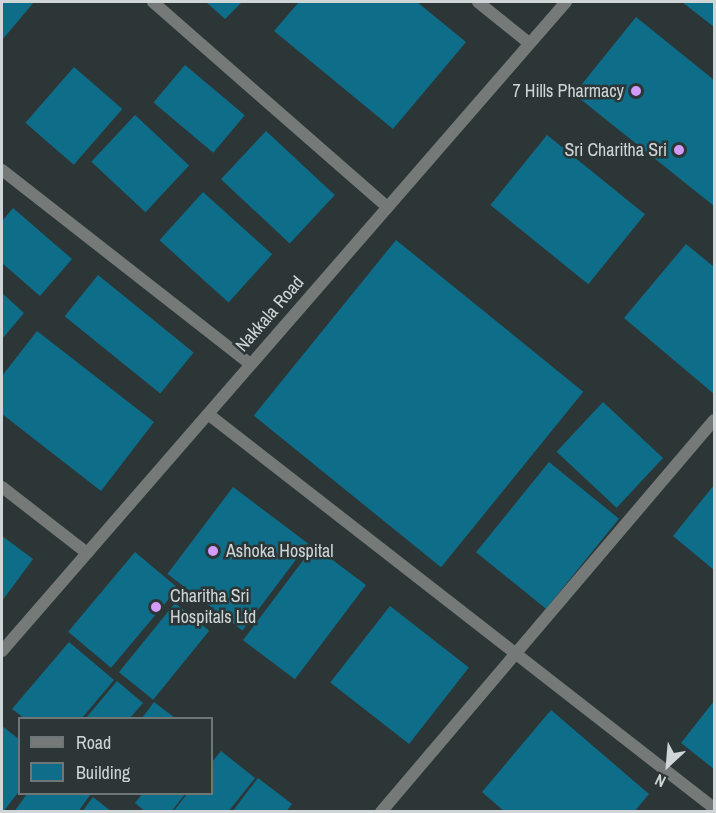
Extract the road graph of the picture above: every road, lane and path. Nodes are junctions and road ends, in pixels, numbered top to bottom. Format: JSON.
{"nodes":[{"id":1,"x":153,"y":2,"type":"edge"},
{"id":2,"x":477,"y":2,"type":"edge"},
{"id":3,"x":566,"y":2,"type":"edge"},
{"id":4,"x":530,"y":43,"type":"junction"},
{"id":5,"x":2,"y":170,"type":"edge"},
{"id":6,"x":387,"y":207,"type":"junction"},
{"id":7,"x":250,"y":364,"type":"junction"},
{"id":8,"x":208,"y":414,"type":"junction"},
{"id":9,"x":714,"y":420,"type":"edge"},
{"id":10,"x":2,"y":487,"type":"edge"},
{"id":11,"x":87,"y":553,"type":"junction"},
{"id":12,"x":2,"y":651,"type":"edge"},
{"id":13,"x":517,"y":655,"type":"junction"},
{"id":14,"x":714,"y":808,"type":"edge"},
{"id":15,"x":381,"y":812,"type":"edge"}],
"edges":[{"from":1,"to":6,"type":"street"},
{"from":2,"to":4,"type":"street"},
{"from":3,"to":4,"type":"street","name":"Nakkala Road"},
{"from":4,"to":6,"type":"street","name":"Nakkala Road"},
{"from":5,"to":7,"type":"street"},
{"from":6,"to":7,"type":"street","name":"Nakkala Road"},
{"from":7,"to":8,"type":"street","name":"Nakkala Road"},
{"from":8,"to":11,"type":"street","name":"Nakkala Road"},
{"from":8,"to":13,"type":"street"},
{"from":9,"to":13,"type":"street"},
{"from":10,"to":11,"type":"street"},
{"from":11,"to":12,"type":"street","name":"Nakkala Road"},
{"from":13,"to":14,"type":"street"},
{"from":13,"to":15,"type":"street"}]}
